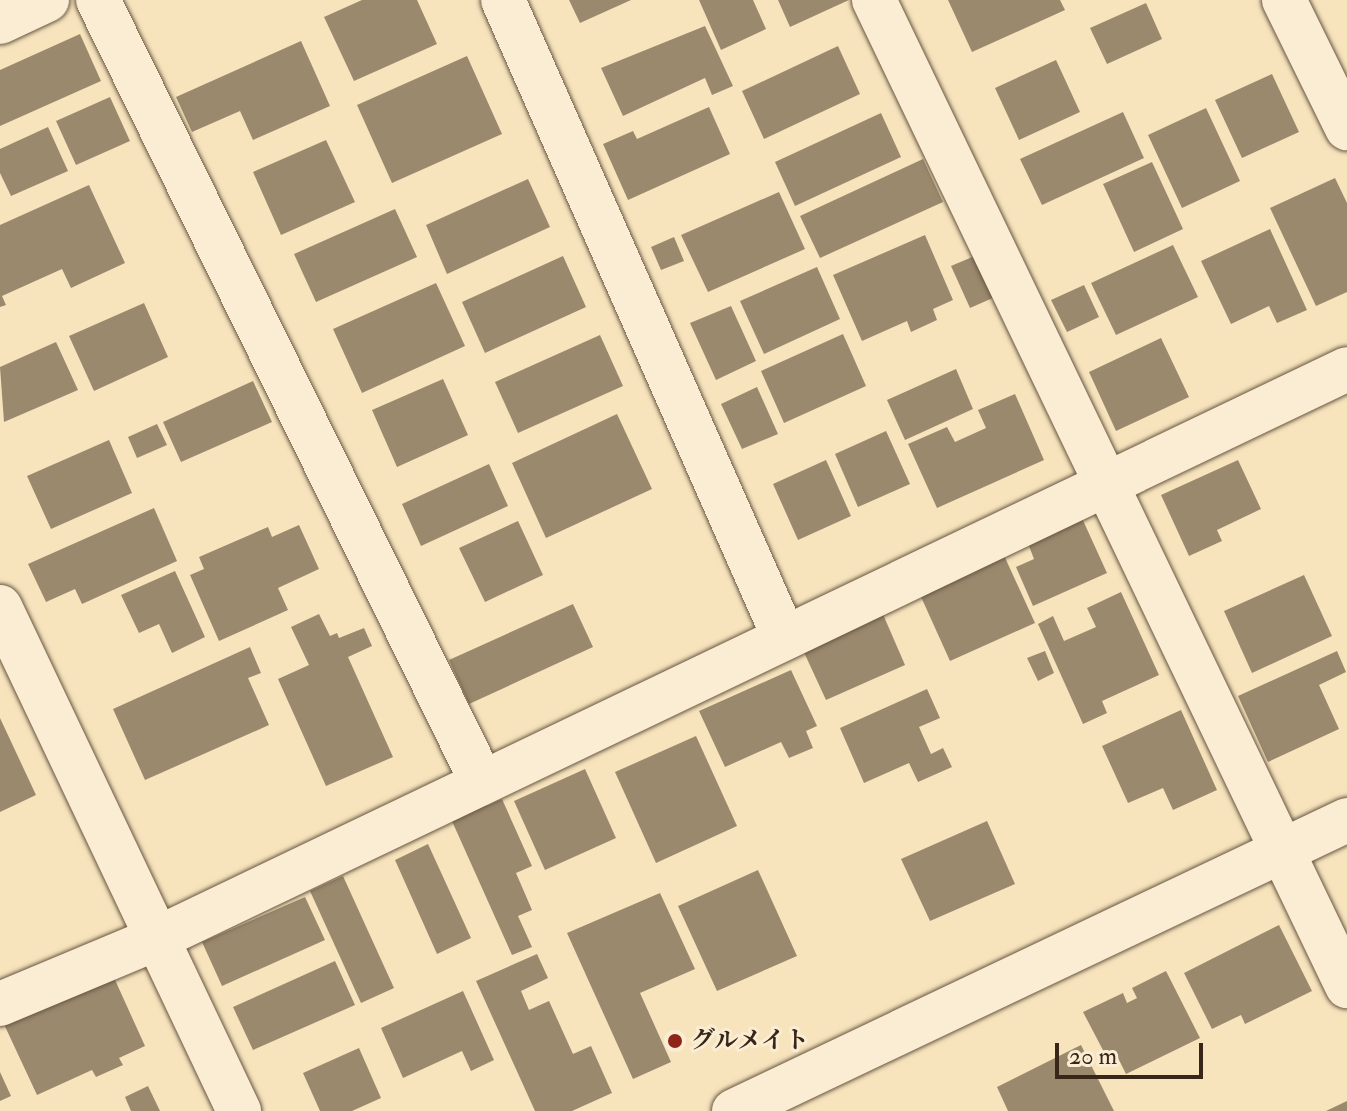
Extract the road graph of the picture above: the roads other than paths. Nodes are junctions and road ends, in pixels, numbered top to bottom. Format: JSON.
{"nodes":[{"id":1,"x":47,"y":0,"type":"edge"},
{"id":2,"x":98,"y":0,"type":"edge"},
{"id":3,"x":503,"y":0,"type":"edge"},
{"id":4,"x":874,"y":0,"type":"edge"},
{"id":5,"x":1284,"y":0,"type":"edge"},
{"id":6,"x":0,"y":22,"type":"edge"},
{"id":7,"x":1347,"y":128,"type":"edge"},
{"id":8,"x":1347,"y":369,"type":"edge"},
{"id":9,"x":1103,"y":485,"type":"junction"},
{"id":10,"x":0,"y":607,"type":"edge"},
{"id":11,"x":784,"y":637,"type":"junction"},
{"id":12,"x":482,"y":782,"type":"junction"},
{"id":13,"x":1347,"y":820,"type":"edge"},
{"id":14,"x":1285,"y":850,"type":"junction"},
{"id":15,"x":158,"y":938,"type":"junction"},
{"id":16,"x":1347,"y":986,"type":"edge"},
{"id":17,"x":0,"y":1004,"type":"edge"},
{"id":18,"x":239,"y":1111,"type":"edge"},
{"id":19,"x":734,"y":1111,"type":"edge"}],
"edges":[{"from":1,"to":6,"type":"street"},
{"from":2,"to":12,"type":"street"},
{"from":3,"to":11,"type":"street"},
{"from":4,"to":9,"type":"street"},
{"from":5,"to":7,"type":"street"},
{"from":8,"to":9,"type":"street"},
{"from":9,"to":11,"type":"street"},
{"from":9,"to":14,"type":"street"},
{"from":10,"to":15,"type":"street"},
{"from":11,"to":12,"type":"street"},
{"from":12,"to":15,"type":"street"},
{"from":13,"to":14,"type":"street"},
{"from":14,"to":16,"type":"street"},
{"from":14,"to":19,"type":"street"},
{"from":15,"to":17,"type":"street"},
{"from":15,"to":18,"type":"street"}]}
